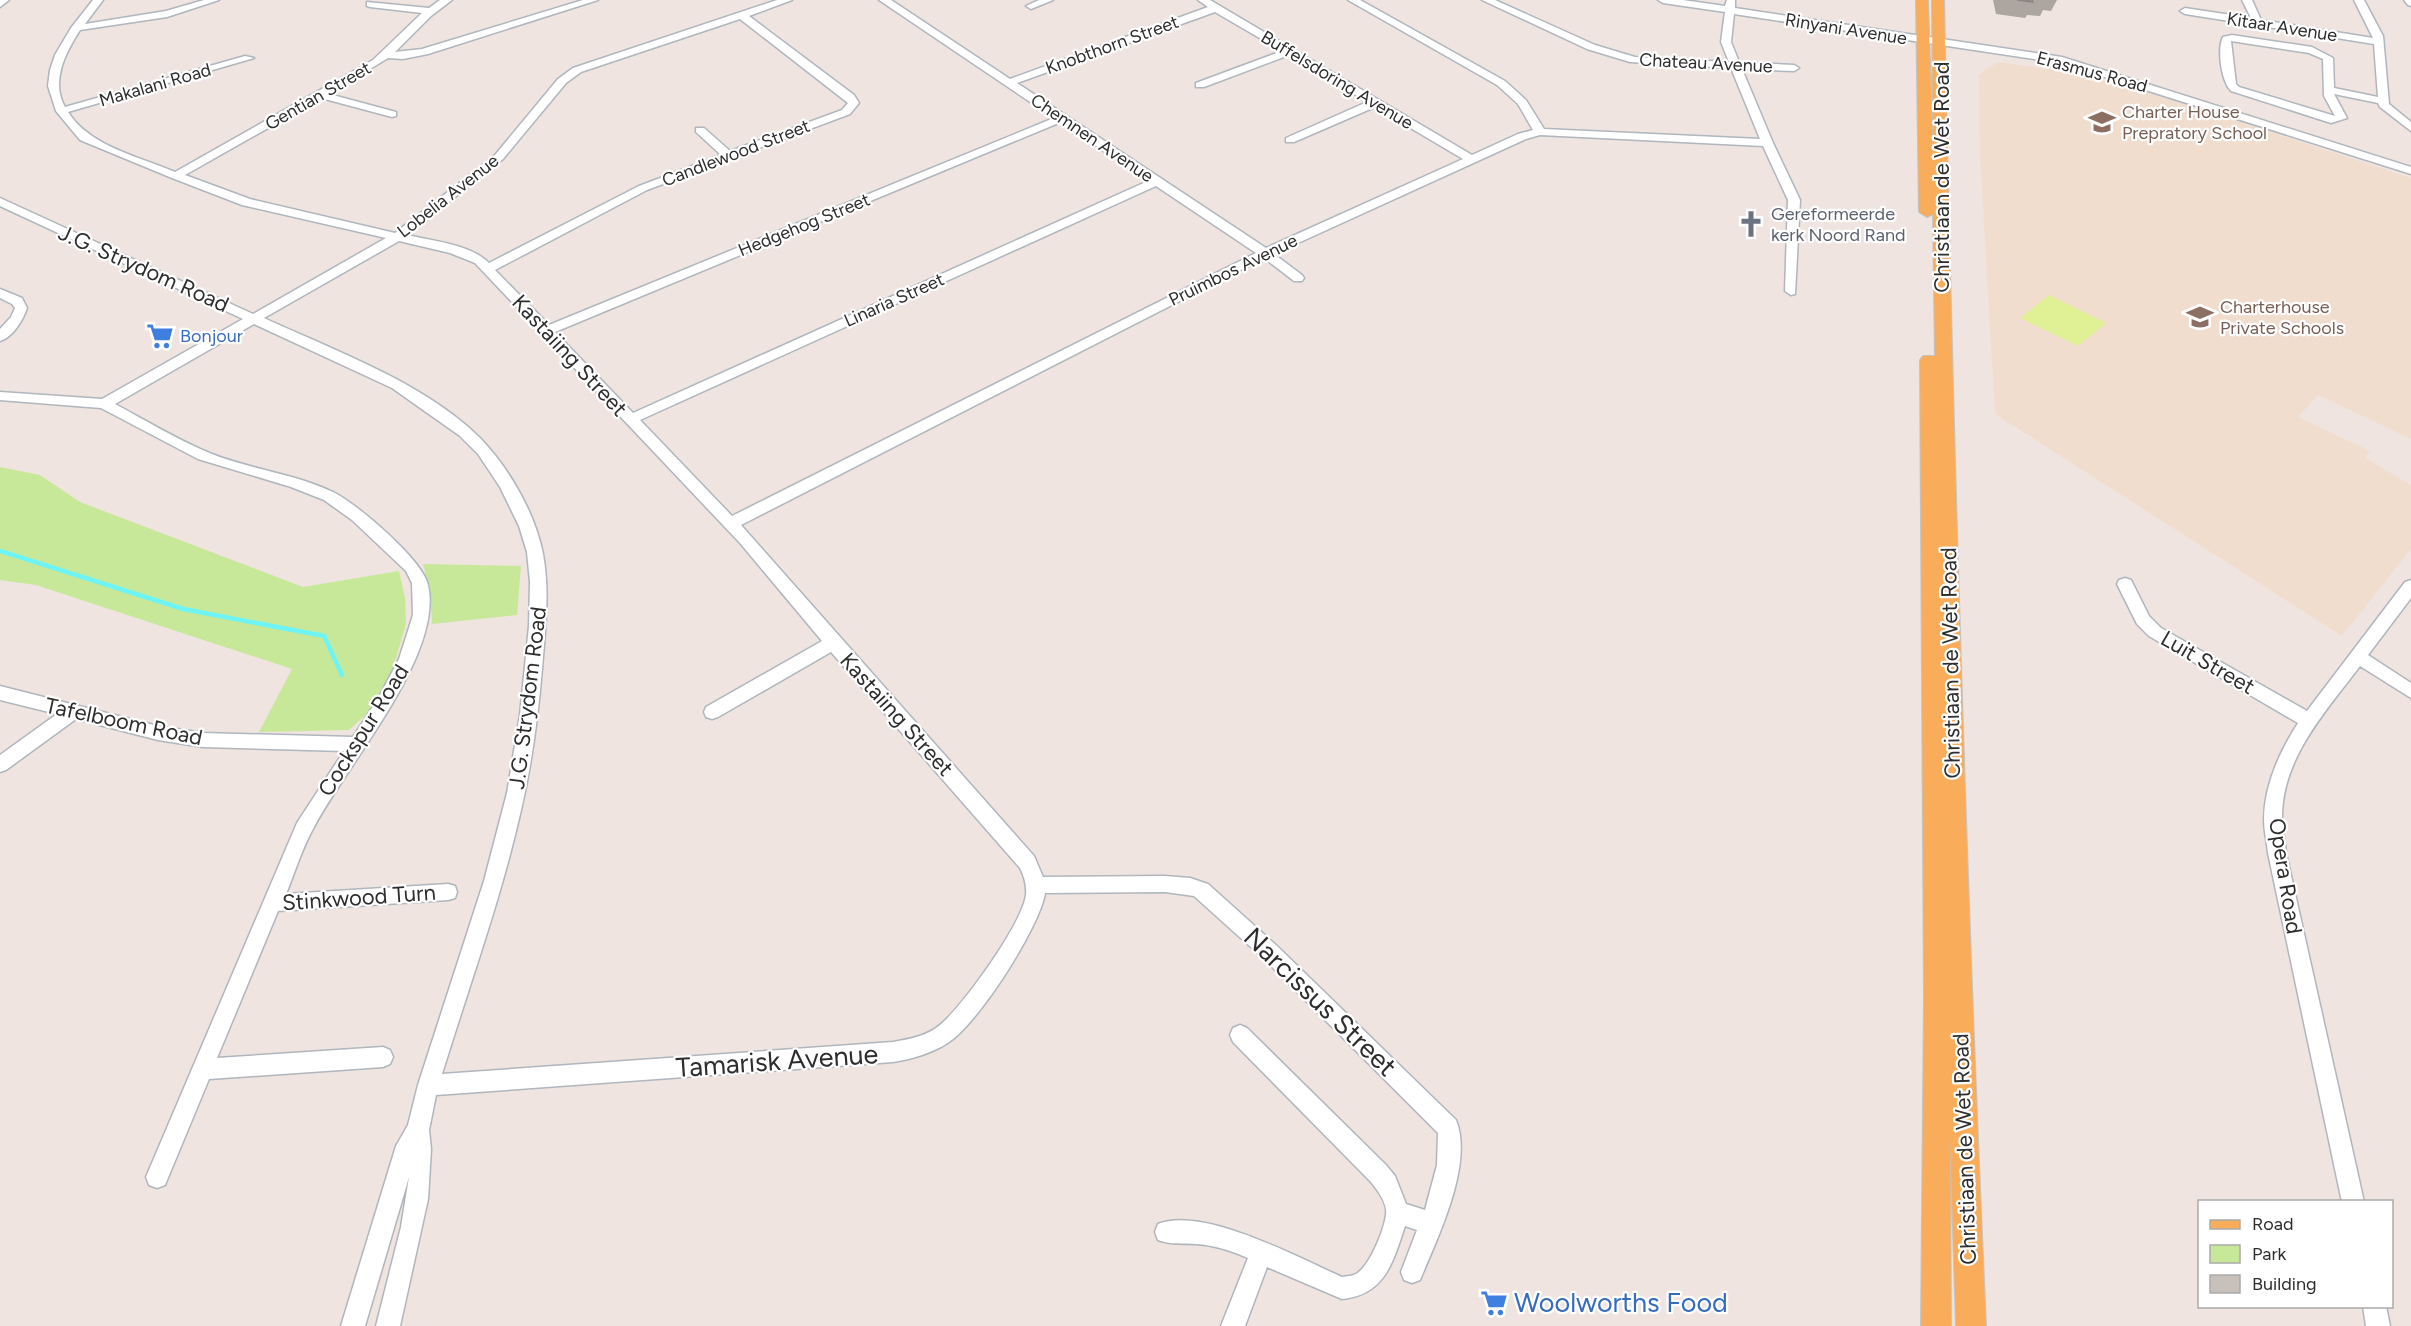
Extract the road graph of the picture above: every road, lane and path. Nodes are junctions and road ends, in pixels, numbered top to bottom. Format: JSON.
{"nodes":[{"id":1,"x":4,"y":0,"type":"edge"},
{"id":2,"x":98,"y":0,"type":"edge"},
{"id":3,"x":214,"y":0,"type":"edge"},
{"id":4,"x":447,"y":0,"type":"edge"},
{"id":5,"x":593,"y":0,"type":"edge"},
{"id":6,"x":786,"y":0,"type":"edge"},
{"id":7,"x":884,"y":0,"type":"edge"},
{"id":8,"x":1048,"y":0,"type":"edge"},
{"id":9,"x":1203,"y":0,"type":"edge"},
{"id":10,"x":1353,"y":0,"type":"edge"},
{"id":11,"x":1487,"y":0,"type":"edge"},
{"id":12,"x":1663,"y":0,"type":"edge"},
{"id":13,"x":1922,"y":0,"type":"edge"},
{"id":14,"x":1938,"y":0,"type":"edge"},
{"id":15,"x":2247,"y":0,"type":"edge"},
{"id":16,"x":2359,"y":0,"type":"edge"},
{"id":17,"x":0,"y":4,"type":"edge"},
{"id":18,"x":370,"y":4,"type":"dead end"},
{"id":19,"x":1730,"y":5,"type":"edge"},
{"id":20,"x":1031,"y":6,"type":"dead end"},
{"id":21,"x":1216,"y":8,"type":"junction"},
{"id":22,"x":428,"y":11,"type":"junction"},
{"id":23,"x":2185,"y":11,"type":"dead end"},
{"id":24,"x":741,"y":15,"type":"junction"},
{"id":25,"x":2257,"y":23,"type":"junction"},
{"id":26,"x":76,"y":28,"type":"junction"},
{"id":27,"x":1931,"y":42,"type":"junction"},
{"id":28,"x":2379,"y":42,"type":"junction"},
{"id":29,"x":1289,"y":52,"type":"junction"},
{"id":30,"x":386,"y":55,"type":"junction"},
{"id":31,"x":249,"y":58,"type":"dead end"},
{"id":32,"x":1734,"y":64,"type":"junction"},
{"id":33,"x":1794,"y":68,"type":"dead end"},
{"id":34,"x":1008,"y":82,"type":"junction"},
{"id":35,"x":1200,"y":85,"type":"dead end"},
{"id":36,"x":2329,"y":90,"type":"junction"},
{"id":37,"x":321,"y":95,"type":"junction"},
{"id":38,"x":2383,"y":101,"type":"junction"},
{"id":39,"x":1374,"y":103,"type":"junction"},
{"id":40,"x":61,"y":111,"type":"junction"},
{"id":41,"x":392,"y":114,"type":"dead end"},
{"id":42,"x":1062,"y":118,"type":"junction"},
{"id":43,"x":2411,"y":128,"type":"edge"},
{"id":44,"x":700,"y":130,"type":"dead end"},
{"id":45,"x":1540,"y":132,"type":"junction"},
{"id":46,"x":1290,"y":140,"type":"dead end"},
{"id":47,"x":1767,"y":143,"type":"junction"},
{"id":48,"x":729,"y":156,"type":"junction"},
{"id":49,"x":1471,"y":159,"type":"junction"},
{"id":50,"x":2411,"y":171,"type":"edge"},
{"id":51,"x":176,"y":176,"type":"junction"},
{"id":52,"x":1157,"y":181,"type":"junction"},
{"id":53,"x":0,"y":202,"type":"edge"},
{"id":54,"x":397,"y":237,"type":"junction"},
{"id":55,"x":1265,"y":253,"type":"junction"},
{"id":56,"x":489,"y":268,"type":"junction"},
{"id":57,"x":1298,"y":278,"type":"dead end"},
{"id":58,"x":1791,"y":291,"type":"dead end"},
{"id":59,"x":0,"y":293,"type":"edge"},
{"id":60,"x":254,"y":318,"type":"junction"},
{"id":61,"x":546,"y":331,"type":"junction"},
{"id":62,"x":0,"y":337,"type":"edge"},
{"id":63,"x":0,"y":396,"type":"edge"},
{"id":64,"x":104,"y":404,"type":"junction"},
{"id":65,"x":631,"y":419,"type":"junction"},
{"id":66,"x":730,"y":524,"type":"junction"},
{"id":67,"x":2125,"y":584,"type":"dead end"},
{"id":68,"x":2411,"y":586,"type":"edge"},
{"id":69,"x":833,"y":643,"type":"junction"},
{"id":70,"x":2358,"y":657,"type":"junction"},
{"id":71,"x":2411,"y":691,"type":"edge"},
{"id":72,"x":0,"y":693,"type":"edge"},
{"id":73,"x":74,"y":712,"type":"junction"},
{"id":74,"x":712,"y":712,"type":"dead end"},
{"id":75,"x":2309,"y":721,"type":"junction"},
{"id":76,"x":358,"y":744,"type":"junction"},
{"id":77,"x":0,"y":765,"type":"edge"},
{"id":78,"x":1036,"y":885,"type":"junction"},
{"id":79,"x":448,"y":891,"type":"dead end"},
{"id":80,"x":271,"y":903,"type":"junction"},
{"id":81,"x":1240,"y":1035,"type":"dead end"},
{"id":82,"x":383,"y":1057,"type":"dead end"},
{"id":83,"x":202,"y":1069,"type":"junction"},
{"id":84,"x":428,"y":1085,"type":"junction"},
{"id":85,"x":418,"y":1130,"type":"junction"},
{"id":86,"x":157,"y":1177,"type":"dead end"},
{"id":87,"x":2353,"y":1200,"type":"edge"},
{"id":88,"x":1398,"y":1214,"type":"junction"},
{"id":89,"x":1430,"y":1223,"type":"junction"},
{"id":90,"x":1166,"y":1232,"type":"dead end"},
{"id":91,"x":1261,"y":1253,"type":"junction"},
{"id":92,"x":1412,"y":1272,"type":"dead end"},
{"id":93,"x":2374,"y":1308,"type":"edge"},
{"id":94,"x":353,"y":1326,"type":"edge"},
{"id":95,"x":388,"y":1326,"type":"edge"},
{"id":96,"x":1233,"y":1326,"type":"edge"},
{"id":97,"x":1936,"y":1326,"type":"edge"},
{"id":98,"x":1971,"y":1326,"type":"edge"},
{"id":99,"x":2378,"y":1326,"type":"edge"}],
"edges":[{"from":1,"to":17,"type":"street"},
{"from":2,"to":26,"type":"street","name":"Kastaiing Street"},
{"from":3,"to":26,"type":"street"},
{"from":4,"to":22,"type":"street","name":"Gentian Street"},
{"from":5,"to":30,"type":"street"},
{"from":6,"to":24,"type":"street","name":"Lobelia Avenue"},
{"from":7,"to":34,"type":"street","name":"Chemnen Avenue"},
{"from":8,"to":20,"type":"street"},
{"from":9,"to":21,"type":"street","name":"Buffelsdoring Avenue"},
{"from":10,"to":45,"type":"street"},
{"from":11,"to":32,"type":"street","name":"Chateau Avenue"},
{"from":12,"to":19,"type":"street","name":"Rinyani Avenue"},
{"from":13,"to":27,"type":"main road","name":"Christiaan de Wet Road"},
{"from":14,"to":27,"type":"main road","name":"Christiaan de Wet Road"},
{"from":15,"to":25,"type":"street"},
{"from":16,"to":28,"type":"street"},
{"from":18,"to":22,"type":"street"},
{"from":19,"to":27,"type":"street","name":"Rinyani Avenue"},
{"from":19,"to":32,"type":"street"},
{"from":21,"to":29,"type":"street","name":"Buffelsdoring Avenue"},
{"from":21,"to":34,"type":"street","name":"Knobthorn Street"},
{"from":22,"to":30,"type":"street","name":"Gentian Street"},
{"from":23,"to":25,"type":"street","name":"Kitaar Avenue"},
{"from":24,"to":48,"type":"street","name":"Candlewood Street"},
{"from":24,"to":54,"type":"street","name":"Lobelia Avenue"},
{"from":25,"to":28,"type":"street","name":"Kitaar Avenue"},
{"from":26,"to":40,"type":"street","name":"Kastaiing Street"},
{"from":27,"to":50,"type":"street","name":"Erasmus Road"},
{"from":27,"to":97,"type":"main road","name":"Christiaan de Wet Road"},
{"from":27,"to":98,"type":"main road","name":"Christiaan de Wet Road"},
{"from":28,"to":38,"type":"street"},
{"from":29,"to":35,"type":"street"},
{"from":29,"to":39,"type":"street","name":"Buffelsdoring Avenue"},
{"from":30,"to":37,"type":"street","name":"Gentian Street"},
{"from":31,"to":40,"type":"street","name":"Makalani Road"},
{"from":32,"to":33,"type":"street","name":"Chateau Avenue"},
{"from":32,"to":47,"type":"street"},
{"from":34,"to":42,"type":"street","name":"Chemnen Avenue"},
{"from":36,"to":36,"type":"street"},
{"from":36,"to":38,"type":"street"},
{"from":37,"to":41,"type":"street"},
{"from":37,"to":51,"type":"street","name":"Gentian Street"},
{"from":38,"to":43,"type":"street"},
{"from":39,"to":46,"type":"street"},
{"from":39,"to":49,"type":"street","name":"Buffelsdoring Avenue"},
{"from":40,"to":51,"type":"street","name":"Kastaiing Street"},
{"from":42,"to":52,"type":"street","name":"Chemnen Avenue"},
{"from":42,"to":61,"type":"street","name":"Hedgehog Street"},
{"from":44,"to":48,"type":"street"},
{"from":45,"to":47,"type":"street","name":"Pruimbos Avenue"},
{"from":45,"to":49,"type":"street","name":"Pruimbos Avenue"},
{"from":47,"to":58,"type":"street"},
{"from":48,"to":56,"type":"street","name":"Candlewood Street"},
{"from":49,"to":55,"type":"street","name":"Pruimbos Avenue"},
{"from":51,"to":54,"type":"street","name":"Kastaiing Street"},
{"from":52,"to":55,"type":"street","name":"Chemnen Avenue"},
{"from":52,"to":65,"type":"street","name":"Linaria Street"},
{"from":53,"to":60,"type":"street","name":"J.G. Strydom Road"},
{"from":54,"to":56,"type":"street","name":"Kastaiing Street"},
{"from":54,"to":60,"type":"street","name":"Lobelia Avenue"},
{"from":55,"to":57,"type":"street","name":"Chemnen Avenue"},
{"from":55,"to":66,"type":"street","name":"Pruimbos Avenue"},
{"from":56,"to":61,"type":"street","name":"Kastaiing Street"},
{"from":59,"to":62,"type":"street"},
{"from":60,"to":64,"type":"street","name":"Lobelia Avenue"},
{"from":60,"to":84,"type":"street","name":"J.G. Strydom Road"},
{"from":61,"to":65,"type":"street","name":"Kastaiing Street"},
{"from":63,"to":64,"type":"street","name":"Cockspur Road"},
{"from":64,"to":76,"type":"street","name":"Cockspur Road"},
{"from":65,"to":66,"type":"street","name":"Kastaiing Street"},
{"from":66,"to":69,"type":"street","name":"Kastaiing Street"},
{"from":67,"to":75,"type":"street","name":"Luit Street"},
{"from":68,"to":70,"type":"street","name":"Opera Road"},
{"from":69,"to":74,"type":"street"},
{"from":69,"to":78,"type":"street","name":"Kastaiing Street"},
{"from":70,"to":71,"type":"street"},
{"from":70,"to":75,"type":"street","name":"Opera Road"},
{"from":72,"to":73,"type":"street","name":"Tafelboom Road"},
{"from":73,"to":76,"type":"street","name":"Tafelboom Road"},
{"from":73,"to":77,"type":"street"},
{"from":75,"to":87,"type":"street","name":"Opera Road"},
{"from":76,"to":80,"type":"street","name":"Cockspur Road"},
{"from":78,"to":84,"type":"street","name":"Tamarisk Avenue"},
{"from":78,"to":89,"type":"street","name":"Narcissus Street"},
{"from":79,"to":80,"type":"street","name":"Stinkwood Turn"},
{"from":80,"to":83,"type":"street","name":"Cockspur Road"},
{"from":81,"to":88,"type":"street"},
{"from":82,"to":83,"type":"street"},
{"from":83,"to":86,"type":"street","name":"Cockspur Road"},
{"from":84,"to":85,"type":"street","name":"J.G. Strydom Road"},
{"from":85,"to":94,"type":"street","name":"J.G. Strydom Road"},
{"from":85,"to":95,"type":"street","name":"J.G. Strydom Road"},
{"from":88,"to":89,"type":"street"},
{"from":88,"to":91,"type":"street"},
{"from":89,"to":92,"type":"street","name":"Narcissus Street"},
{"from":90,"to":91,"type":"street"},
{"from":91,"to":96,"type":"street"},
{"from":93,"to":99,"type":"street"}]}
